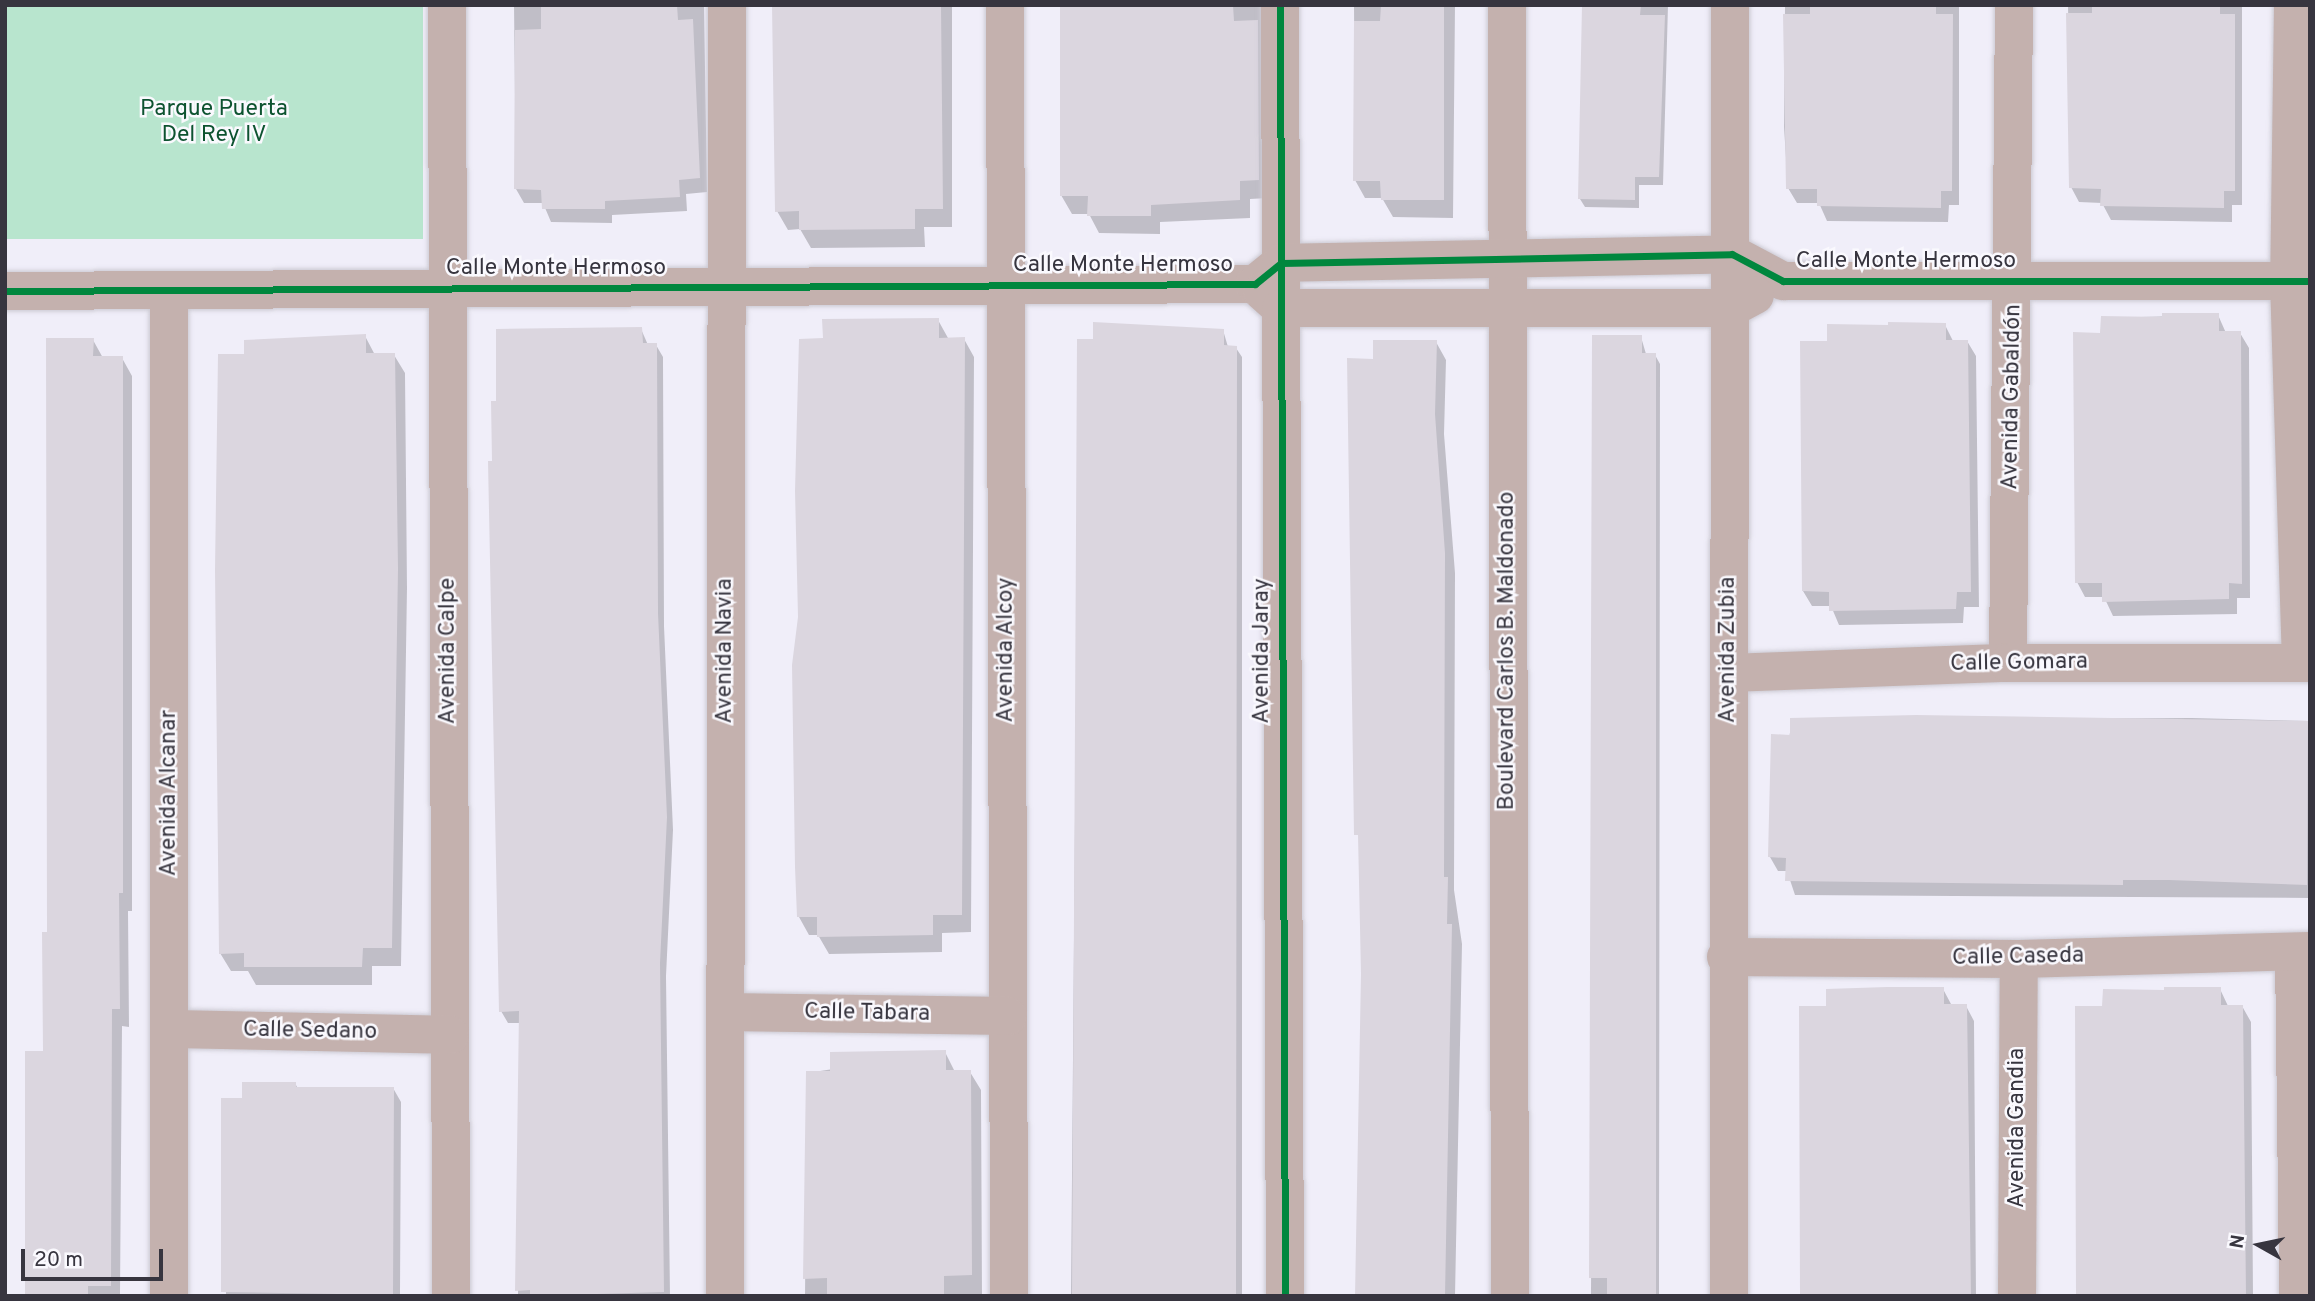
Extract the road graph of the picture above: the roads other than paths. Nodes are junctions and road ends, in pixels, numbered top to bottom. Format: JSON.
{"nodes":[{"id":1,"x":447,"y":5,"type":"edge"},
{"id":2,"x":727,"y":5,"type":"edge"},
{"id":3,"x":1005,"y":5,"type":"edge"},
{"id":4,"x":1280,"y":5,"type":"edge"},
{"id":5,"x":1507,"y":5,"type":"edge"},
{"id":6,"x":1730,"y":5,"type":"edge"},
{"id":7,"x":2014,"y":5,"type":"edge"},
{"id":8,"x":2293,"y":5,"type":"edge"},
{"id":9,"x":1732,"y":254,"type":"junction"},
{"id":10,"x":1507,"y":257,"type":"junction"},
{"id":11,"x":1783,"y":281,"type":"junction"},
{"id":12,"x":2300,"y":281,"type":"edge"},
{"id":13,"x":2015,"y":282,"type":"junction"},
{"id":14,"x":1272,"y":285,"type":"junction"},
{"id":15,"x":1006,"y":286,"type":"junction"},
{"id":16,"x":727,"y":288,"type":"junction"},
{"id":17,"x":448,"y":289,"type":"junction"},
{"id":18,"x":169,"y":291,"type":"junction"},
{"id":19,"x":5,"y":292,"type":"edge"},
{"id":20,"x":1508,"y":307,"type":"junction"},
{"id":21,"x":1731,"y":308,"type":"junction"},
{"id":22,"x":2008,"y":663,"type":"junction"},
{"id":23,"x":2305,"y":663,"type":"edge"},
{"id":24,"x":1729,"y":673,"type":"junction"},
{"id":25,"x":2302,"y":952,"type":"edge"},
{"id":26,"x":1726,"y":957,"type":"junction"},
{"id":27,"x":2020,"y":959,"type":"junction"},
{"id":28,"x":726,"y":1012,"type":"junction"},
{"id":29,"x":1008,"y":1016,"type":"junction"},
{"id":30,"x":170,"y":1029,"type":"junction"},
{"id":31,"x":450,"y":1034,"type":"junction"},
{"id":32,"x":2303,"y":1235,"type":"edge"},
{"id":33,"x":169,"y":1296,"type":"edge"},
{"id":34,"x":451,"y":1296,"type":"edge"},
{"id":35,"x":726,"y":1296,"type":"edge"},
{"id":36,"x":1009,"y":1296,"type":"edge"},
{"id":37,"x":1285,"y":1296,"type":"edge"},
{"id":38,"x":1510,"y":1296,"type":"edge"},
{"id":39,"x":1729,"y":1296,"type":"edge"},
{"id":40,"x":2017,"y":1296,"type":"edge"},
{"id":41,"x":2298,"y":1296,"type":"edge"}],
"edges":[{"from":1,"to":17,"type":"street","name":"Avenida Calpe"},
{"from":2,"to":16,"type":"street","name":"Avenida Navia"},
{"from":3,"to":15,"type":"street","name":"Avenida Alcoy"},
{"from":4,"to":14,"type":"street","name":"Avenida Jaray"},
{"from":5,"to":10,"type":"street","name":"Boulevard Carlos B. Maldonado"},
{"from":6,"to":9,"type":"street","name":"Avenida Zubia"},
{"from":7,"to":13,"type":"street","name":"Avenida Gabaldón"},
{"from":8,"to":12,"type":"street"},
{"from":9,"to":10,"type":"street","name":"Calle Monte Hermoso"},
{"from":9,"to":11,"type":"street","name":"Calle Monte Hermoso"},
{"from":9,"to":21,"type":"street","name":"Avenida Zubia"},
{"from":10,"to":14,"type":"street","name":"Calle Monte Hermoso"},
{"from":10,"to":20,"type":"street","name":"Boulevard Carlos B. Maldonado"},
{"from":11,"to":13,"type":"street","name":"Calle Monte Hermoso"},
{"from":11,"to":21,"type":"street","name":"Calle Monte Hermoso"},
{"from":12,"to":13,"type":"street","name":"Calle Monte Hermoso"},
{"from":12,"to":23,"type":"street"},
{"from":13,"to":22,"type":"street","name":"Avenida Gabaldón"},
{"from":14,"to":15,"type":"street","name":"Calle Monte Hermoso"},
{"from":14,"to":20,"type":"street","name":"Calle Monte Hermoso"},
{"from":14,"to":37,"type":"street","name":"Avenida Jaray"},
{"from":15,"to":16,"type":"street","name":"Calle Monte Hermoso"},
{"from":15,"to":29,"type":"street","name":"Avenida Alcoy"},
{"from":16,"to":17,"type":"street","name":"Calle Monte Hermoso"},
{"from":16,"to":28,"type":"street","name":"Avenida Navia"},
{"from":17,"to":18,"type":"street","name":"Calle Monte Hermoso"},
{"from":17,"to":31,"type":"street","name":"Avenida Calpe"},
{"from":18,"to":19,"type":"street","name":"Calle Monte Hermoso"},
{"from":18,"to":30,"type":"street","name":"Avenida Alcanar"},
{"from":20,"to":21,"type":"street","name":"Calle Monte Hermoso"},
{"from":20,"to":38,"type":"street","name":"Boulevard Carlos B. Maldonado"},
{"from":21,"to":24,"type":"street","name":"Avenida Zubia"},
{"from":22,"to":23,"type":"street","name":"Calle Gomara"},
{"from":22,"to":24,"type":"street","name":"Calle Gomara"},
{"from":24,"to":26,"type":"street","name":"Avenida Zubia"},
{"from":25,"to":27,"type":"street","name":"Calle Caseda"},
{"from":25,"to":32,"type":"street"},
{"from":26,"to":27,"type":"street","name":"Calle Caseda"},
{"from":26,"to":39,"type":"street","name":"Avenida Zubia"},
{"from":27,"to":40,"type":"street","name":"Avenida Gandia"},
{"from":28,"to":29,"type":"street","name":"Calle Tabara"},
{"from":28,"to":35,"type":"street","name":"Avenida Navia"},
{"from":29,"to":36,"type":"street","name":"Avenida Alcoy"},
{"from":30,"to":31,"type":"street","name":"Calle Sedano"},
{"from":30,"to":33,"type":"street","name":"Avenida Alcanar"},
{"from":31,"to":34,"type":"street","name":"Avenida Calpe"},
{"from":32,"to":41,"type":"street"}]}
